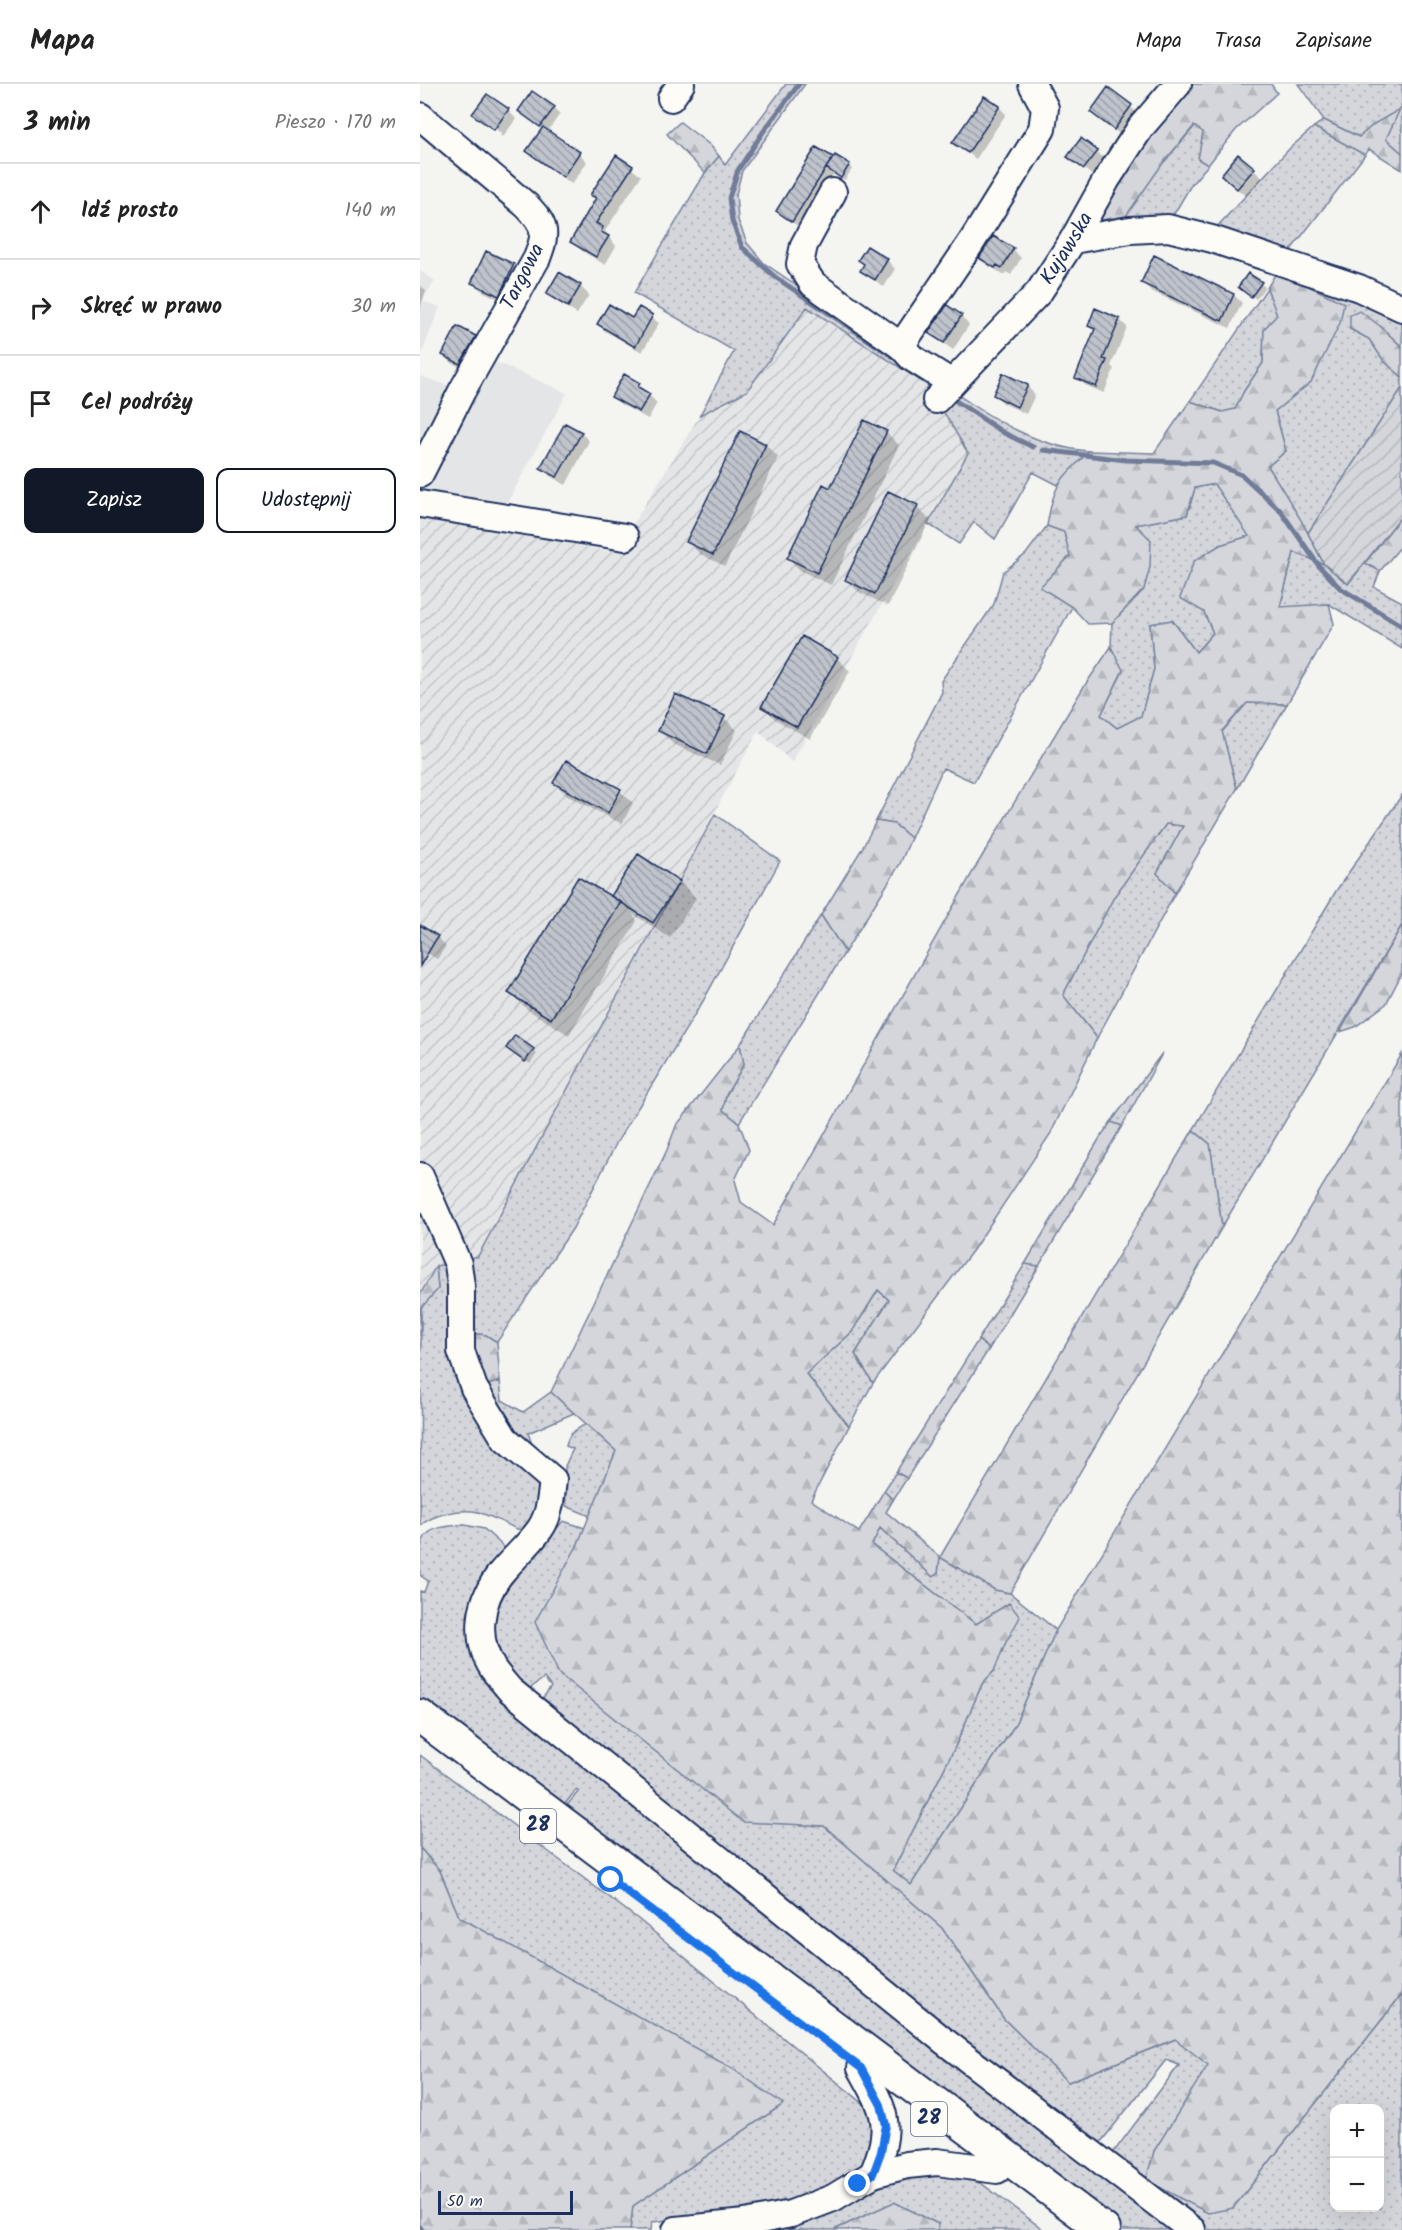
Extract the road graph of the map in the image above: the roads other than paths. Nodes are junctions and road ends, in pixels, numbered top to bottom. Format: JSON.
{"nodes":[{"id":1,"x":1032,"y":84,"type":"edge"},
{"id":2,"x":1178,"y":84,"type":"edge"},
{"id":3,"x":420,"y":116,"type":"edge"},
{"id":4,"x":833,"y":192,"type":"dead end"},
{"id":5,"x":1073,"y":240,"type":"junction"},
{"id":6,"x":1402,"y":308,"type":"edge"},
{"id":7,"x":901,"y":346,"type":"junction"},
{"id":8,"x":420,"y":474,"type":"edge"},
{"id":9,"x":420,"y":504,"type":"edge"},
{"id":10,"x":625,"y":537,"type":"dead end"},
{"id":11,"x":420,"y":1176,"type":"edge"},
{"id":12,"x":420,"y":1716,"type":"edge"},
{"id":13,"x":420,"y":1740,"type":"edge"},
{"id":14,"x":861,"y":2068,"type":"junction"},
{"id":15,"x":997,"y":2170,"type":"junction"},
{"id":16,"x":873,"y":2174,"type":"junction"},
{"id":17,"x":676,"y":2230,"type":"edge"},
{"id":18,"x":1077,"y":2230,"type":"edge"},
{"id":19,"x":1104,"y":2230,"type":"edge"},
{"id":20,"x":1192,"y":2230,"type":"edge"}],
"edges":[{"from":1,"to":7,"type":"street"},
{"from":2,"to":5,"type":"street","name":"Kujawska"},
{"from":3,"to":8,"type":"street","name":"Targowa"},
{"from":4,"to":7,"type":"street"},
{"from":5,"to":6,"type":"street"},
{"from":5,"to":7,"type":"street","name":"Kujawska"},
{"from":9,"to":10,"type":"street"},
{"from":11,"to":20,"type":"street"},
{"from":12,"to":19,"type":"main road","number":"28"},
{"from":13,"to":14,"type":"main road","number":"28"},
{"from":14,"to":15,"type":"main road","number":"28"},
{"from":14,"to":16,"type":"street"},
{"from":15,"to":16,"type":"street"},
{"from":15,"to":18,"type":"main road","number":"28"},
{"from":16,"to":17,"type":"street"}]}
